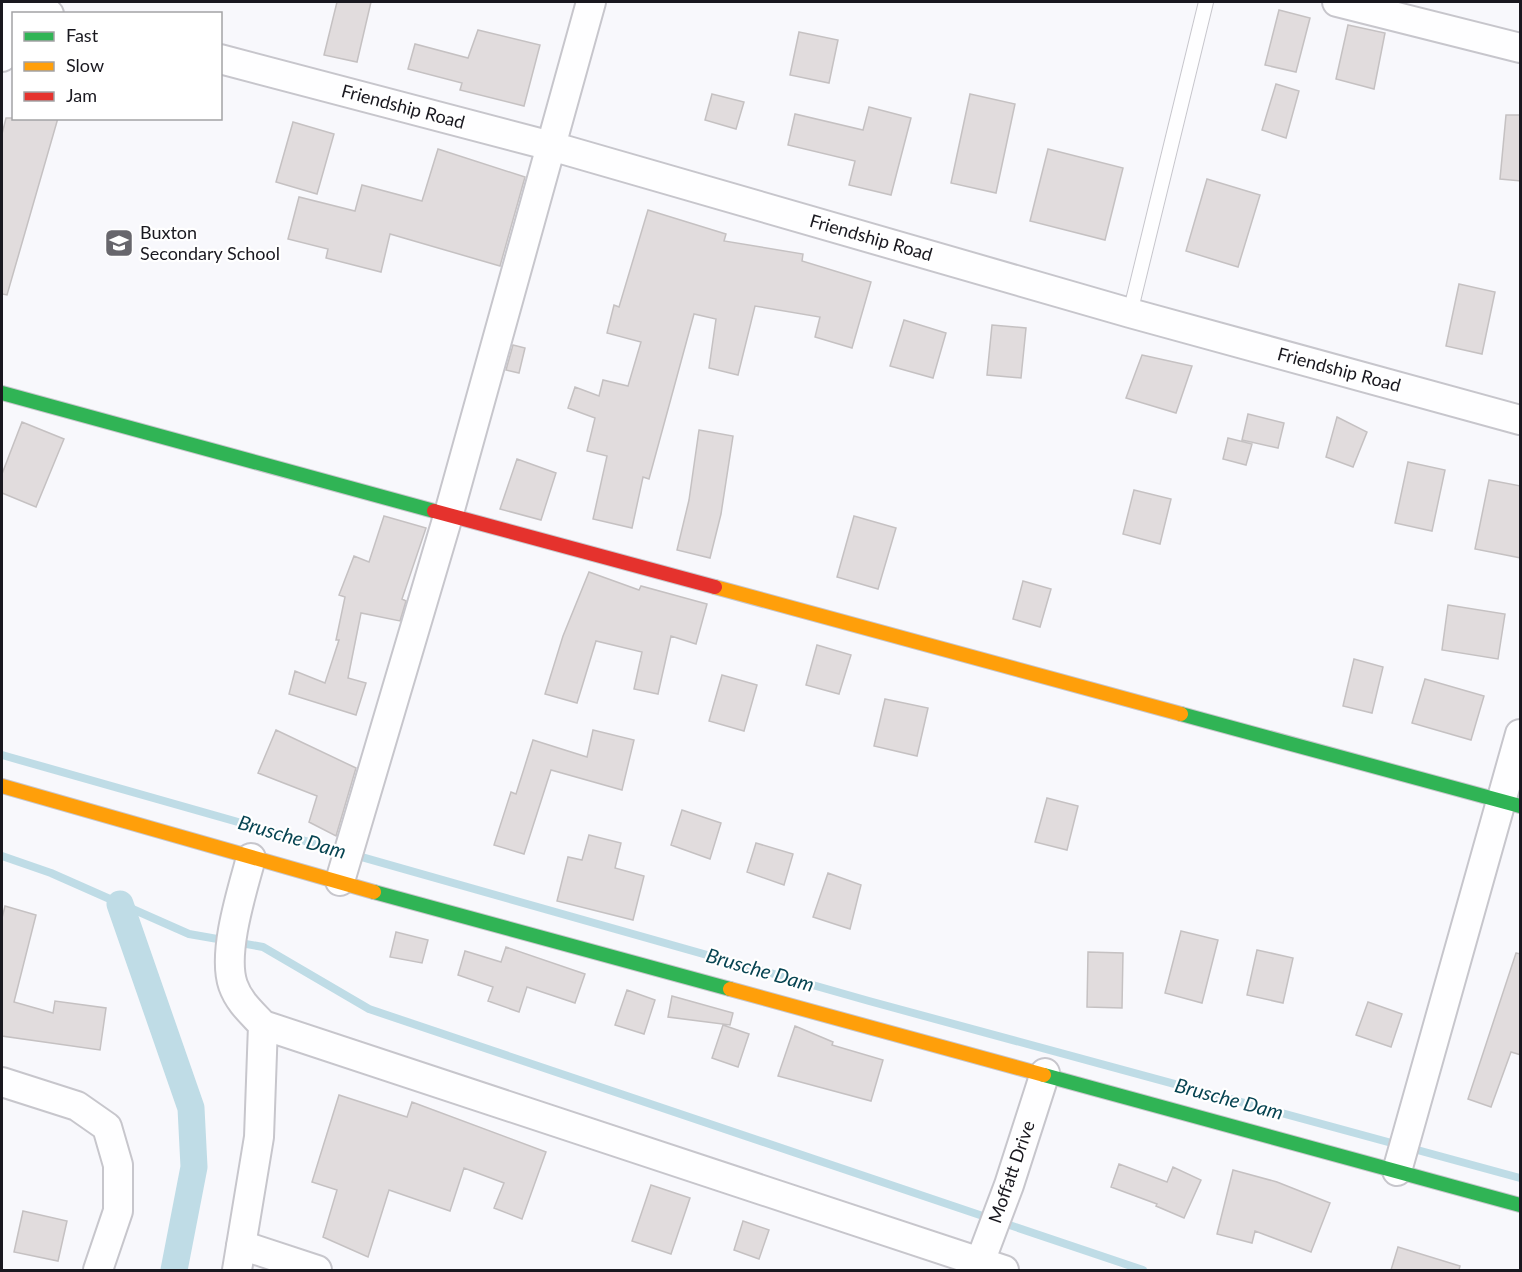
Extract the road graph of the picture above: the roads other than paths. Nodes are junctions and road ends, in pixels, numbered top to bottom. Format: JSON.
{"nodes":[{"id":1,"x":591,"y":2,"type":"edge"},
{"id":2,"x":1206,"y":2,"type":"edge"},
{"id":3,"x":1337,"y":2,"type":"edge"},
{"id":4,"x":9,"y":3,"type":"edge"},
{"id":5,"x":42,"y":12,"type":"edge"},
{"id":6,"x":1521,"y":48,"type":"edge"},
{"id":7,"x":2,"y":57,"type":"edge"},
{"id":8,"x":222,"y":60,"type":"edge"},
{"id":9,"x":551,"y":146,"type":"junction"},
{"id":10,"x":1130,"y":313,"type":"junction"},
{"id":11,"x":2,"y":393,"type":"edge"},
{"id":12,"x":1521,"y":420,"type":"edge"},
{"id":13,"x":449,"y":513,"type":"junction"},
{"id":14,"x":1521,"y":734,"type":"edge"},
{"id":15,"x":2,"y":786,"type":"edge"},
{"id":16,"x":1511,"y":804,"type":"edge"},
{"id":17,"x":251,"y":858,"type":"junction"},
{"id":18,"x":340,"y":881,"type":"junction"},
{"id":19,"x":263,"y":1025,"type":"junction"},
{"id":20,"x":1045,"y":1073,"type":"junction"},
{"id":21,"x":2,"y":1082,"type":"edge"},
{"id":22,"x":1402,"y":1154,"type":"junction"},
{"id":23,"x":1521,"y":1205,"type":"edge"},
{"id":24,"x":239,"y":1258,"type":"edge"},
{"id":25,"x":987,"y":1263,"type":"edge"},
{"id":26,"x":98,"y":1270,"type":"edge"},
{"id":27,"x":317,"y":1270,"type":"edge"}],
"edges":[{"from":1,"to":9,"type":"street"},
{"from":2,"to":10,"type":"lane"},
{"from":3,"to":6,"type":"street"},
{"from":4,"to":5,"type":"street"},
{"from":4,"to":7,"type":"street"},
{"from":8,"to":9,"type":"street","name":"Friendship Road"},
{"from":9,"to":10,"type":"street","name":"Friendship Road"},
{"from":9,"to":13,"type":"street"},
{"from":10,"to":12,"type":"street","name":"Friendship Road"},
{"from":11,"to":13,"type":"street"},
{"from":13,"to":16,"type":"street"},
{"from":13,"to":18,"type":"street"},
{"from":14,"to":16,"type":"street"},
{"from":15,"to":17,"type":"street"},
{"from":16,"to":22,"type":"street"},
{"from":17,"to":18,"type":"street"},
{"from":17,"to":19,"type":"street"},
{"from":18,"to":20,"type":"street"},
{"from":19,"to":24,"type":"street"},
{"from":19,"to":25,"type":"street"},
{"from":20,"to":22,"type":"street"},
{"from":20,"to":25,"type":"street","name":"Moffatt Drive"},
{"from":21,"to":26,"type":"street"},
{"from":22,"to":23,"type":"street"},
{"from":24,"to":27,"type":"street"}]}
